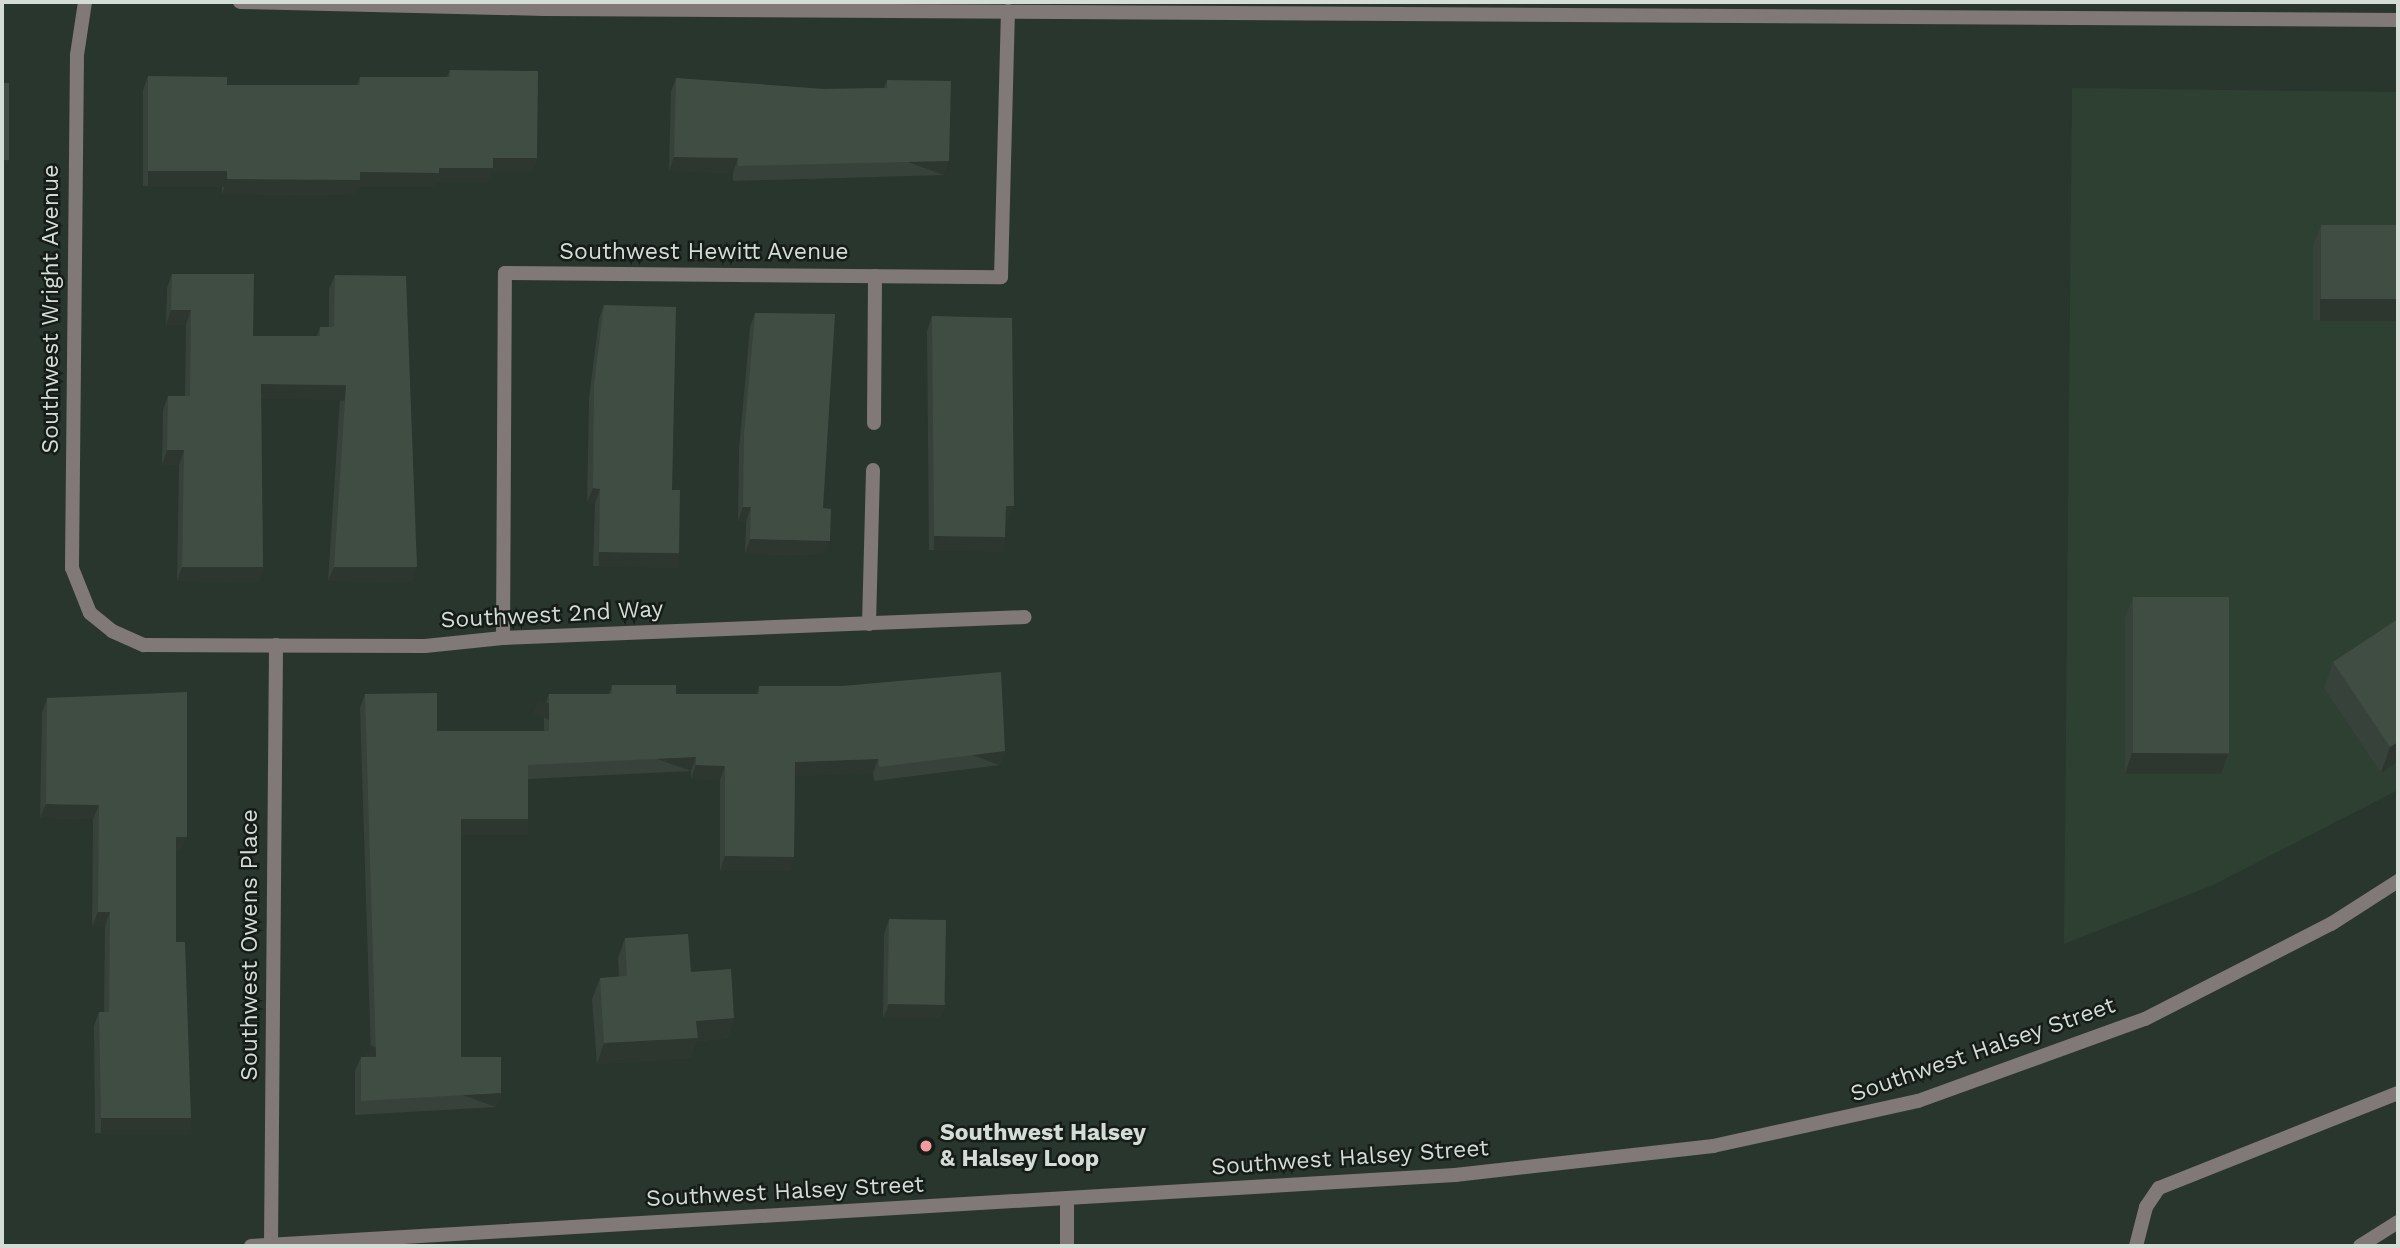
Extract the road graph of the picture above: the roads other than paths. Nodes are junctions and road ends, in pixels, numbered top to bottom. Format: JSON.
{"nodes":[{"id":1,"x":85,"y":2,"type":"edge"},
{"id":2,"x":240,"y":2,"type":"edge"},
{"id":3,"x":795,"y":6,"type":"edge"},
{"id":4,"x":1007,"y":11,"type":"junction"},
{"id":5,"x":2398,"y":20,"type":"edge"},
{"id":6,"x":875,"y":276,"type":"junction"},
{"id":7,"x":874,"y":423,"type":"dead end"},
{"id":8,"x":873,"y":470,"type":"dead end"},
{"id":9,"x":90,"y":613,"type":"joint"},
{"id":10,"x":1025,"y":617,"type":"dead end"},
{"id":11,"x":869,"y":625,"type":"junction"},
{"id":12,"x":503,"y":638,"type":"junction"},
{"id":13,"x":275,"y":645,"type":"junction"},
{"id":14,"x":2398,"y":881,"type":"edge"},
{"id":15,"x":2398,"y":1093,"type":"edge"},
{"id":16,"x":1067,"y":1199,"type":"junction"},
{"id":17,"x":2398,"y":1222,"type":"edge"},
{"id":18,"x":330,"y":1244,"type":"edge"},
{"id":19,"x":271,"y":1245,"type":"edge"},
{"id":20,"x":251,"y":1246,"type":"edge"},
{"id":21,"x":1066,"y":1246,"type":"edge"},
{"id":22,"x":2136,"y":1246,"type":"edge"},
{"id":23,"x":2360,"y":1246,"type":"edge"}],
"edges":[{"from":1,"to":9,"type":"street","name":"Southwest Wright Avenue"},
{"from":2,"to":3,"type":"street"},
{"from":3,"to":4,"type":"street"},
{"from":4,"to":5,"type":"street"},
{"from":4,"to":6,"type":"street","name":"Southwest Hewitt Avenue"},
{"from":6,"to":7,"type":"street"},
{"from":6,"to":12,"type":"street","name":"Southwest Hewitt Avenue"},
{"from":8,"to":11,"type":"street"},
{"from":9,"to":13,"type":"street","name":"Southwest 2nd Way"},
{"from":10,"to":11,"type":"street","name":"Southwest 2nd Way"},
{"from":11,"to":12,"type":"street","name":"Southwest 2nd Way"},
{"from":12,"to":13,"type":"street","name":"Southwest 2nd Way"},
{"from":13,"to":19,"type":"street","name":"Southwest Owens Place"},
{"from":14,"to":16,"type":"street","name":"Southwest Halsey Street"},
{"from":15,"to":22,"type":"street"},
{"from":16,"to":18,"type":"street","name":"Southwest Halsey Street"},
{"from":16,"to":21,"type":"street"},
{"from":17,"to":23,"type":"street"},
{"from":18,"to":19,"type":"street","name":"Southwest Halsey Street"},
{"from":19,"to":20,"type":"street","name":"Southwest Halsey Street"}]}
